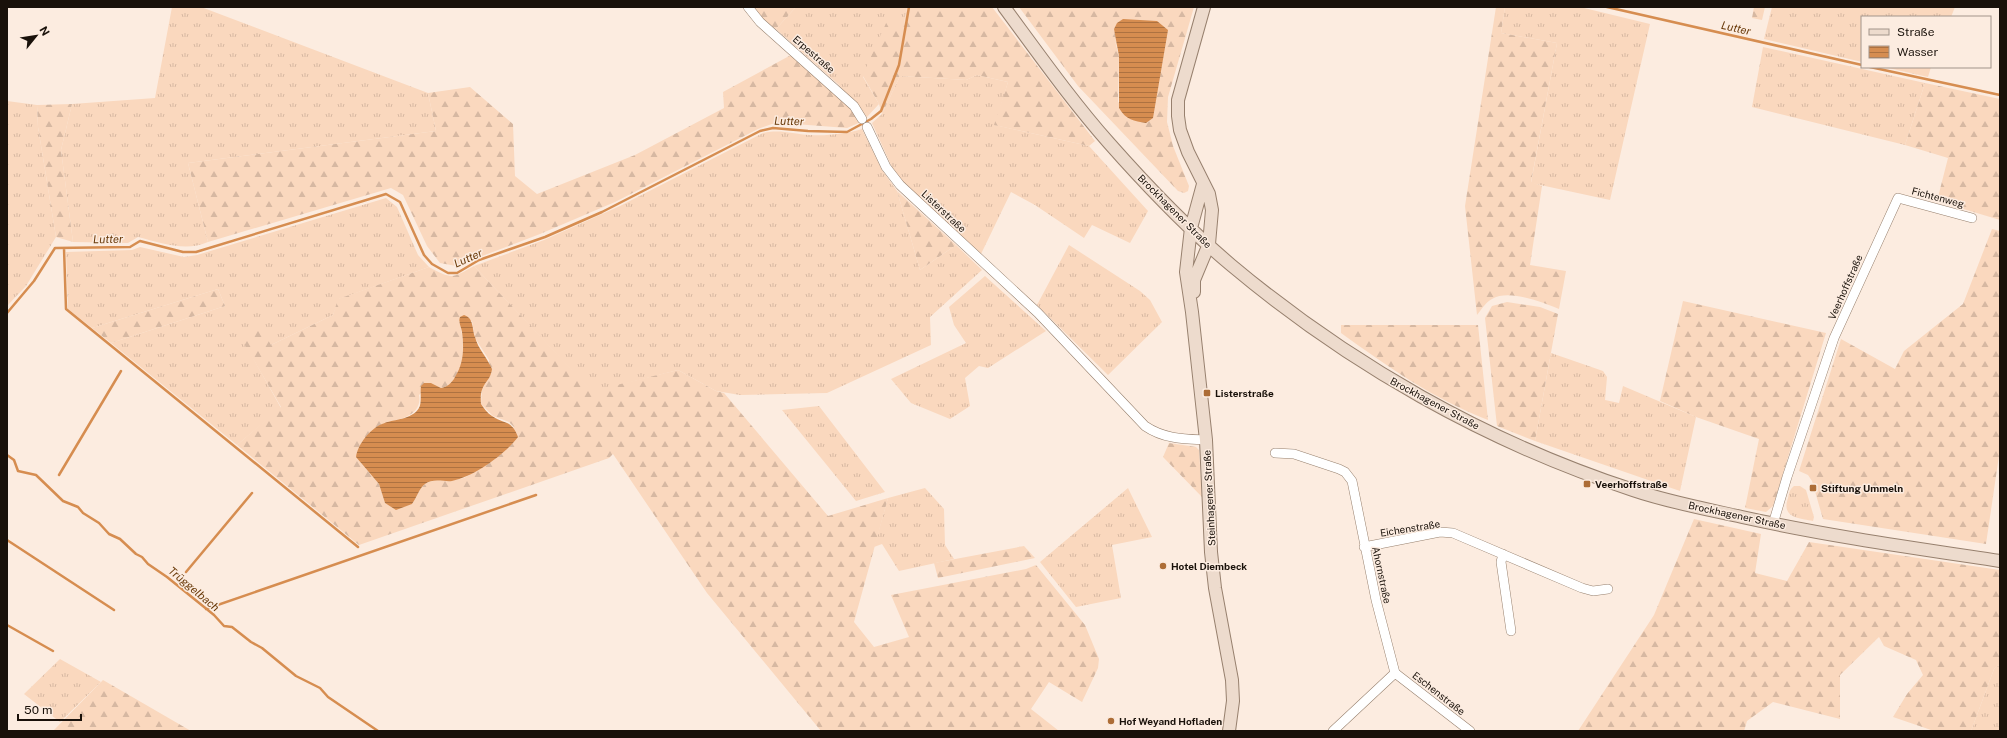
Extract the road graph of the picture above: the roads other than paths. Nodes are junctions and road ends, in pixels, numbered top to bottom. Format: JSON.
{"nodes":[{"id":1,"x":748,"y":7,"type":"edge"},
{"id":2,"x":1004,"y":7,"type":"edge"},
{"id":3,"x":1204,"y":7,"type":"edge"},
{"id":4,"x":864,"y":123,"type":"joint"},
{"id":5,"x":1203,"y":184,"type":"junction"},
{"id":6,"x":1898,"y":198,"type":"joint"},
{"id":7,"x":1972,"y":218,"type":"dead end"},
{"id":8,"x":1191,"y":228,"type":"junction"},
{"id":9,"x":1208,"y":244,"type":"junction"},
{"id":10,"x":1192,"y":312,"type":"junction"},
{"id":11,"x":1206,"y":440,"type":"junction"},
{"id":12,"x":1275,"y":453,"type":"dead end"},
{"id":13,"x":1773,"y":524,"type":"junction"},
{"id":14,"x":1364,"y":546,"type":"junction"},
{"id":15,"x":1503,"y":554,"type":"junction"},
{"id":16,"x":2000,"y":561,"type":"edge"},
{"id":17,"x":1608,"y":589,"type":"dead end"},
{"id":18,"x":1511,"y":631,"type":"dead end"},
{"id":19,"x":1395,"y":672,"type":"junction"},
{"id":20,"x":1229,"y":731,"type":"edge"},
{"id":21,"x":1333,"y":731,"type":"edge"},
{"id":22,"x":1470,"y":731,"type":"edge"}],
"edges":[{"from":1,"to":4,"type":"street","name":"Erpestraße"},
{"from":2,"to":8,"type":"main road","name":"Brockhagener Straße"},
{"from":3,"to":5,"type":"main road","name":"Steinhagener Straße"},
{"from":4,"to":11,"type":"street","name":"Listerstraße"},
{"from":5,"to":8,"type":"main road","name":"Steinhagener Straße"},
{"from":5,"to":9,"type":"main road","name":"Steinhagener Straße"},
{"from":6,"to":7,"type":"street","name":"Fichtenweg"},
{"from":6,"to":13,"type":"street","name":"Veerhoffstraße"},
{"from":8,"to":9,"type":"main road","name":"Brockhagener Straße"},
{"from":8,"to":10,"type":"main road","name":"Steinhagener Straße"},
{"from":9,"to":10,"type":"main road","name":"Steinhagener Straße"},
{"from":9,"to":13,"type":"main road","name":"Brockhagener Straße"},
{"from":10,"to":11,"type":"main road","name":"Steinhagener Straße"},
{"from":11,"to":20,"type":"main road","name":"Steinhagener Straße"},
{"from":12,"to":14,"type":"street","name":"Ahornstraße"},
{"from":13,"to":16,"type":"main road","name":"Brockhagener Straße"},
{"from":14,"to":15,"type":"street","name":"Eichenstraße"},
{"from":14,"to":19,"type":"street","name":"Ahornstraße"},
{"from":15,"to":17,"type":"street","name":"Eichenstraße"},
{"from":15,"to":18,"type":"street"},
{"from":19,"to":21,"type":"street"},
{"from":19,"to":22,"type":"street","name":"Eschenstraße"}]}
